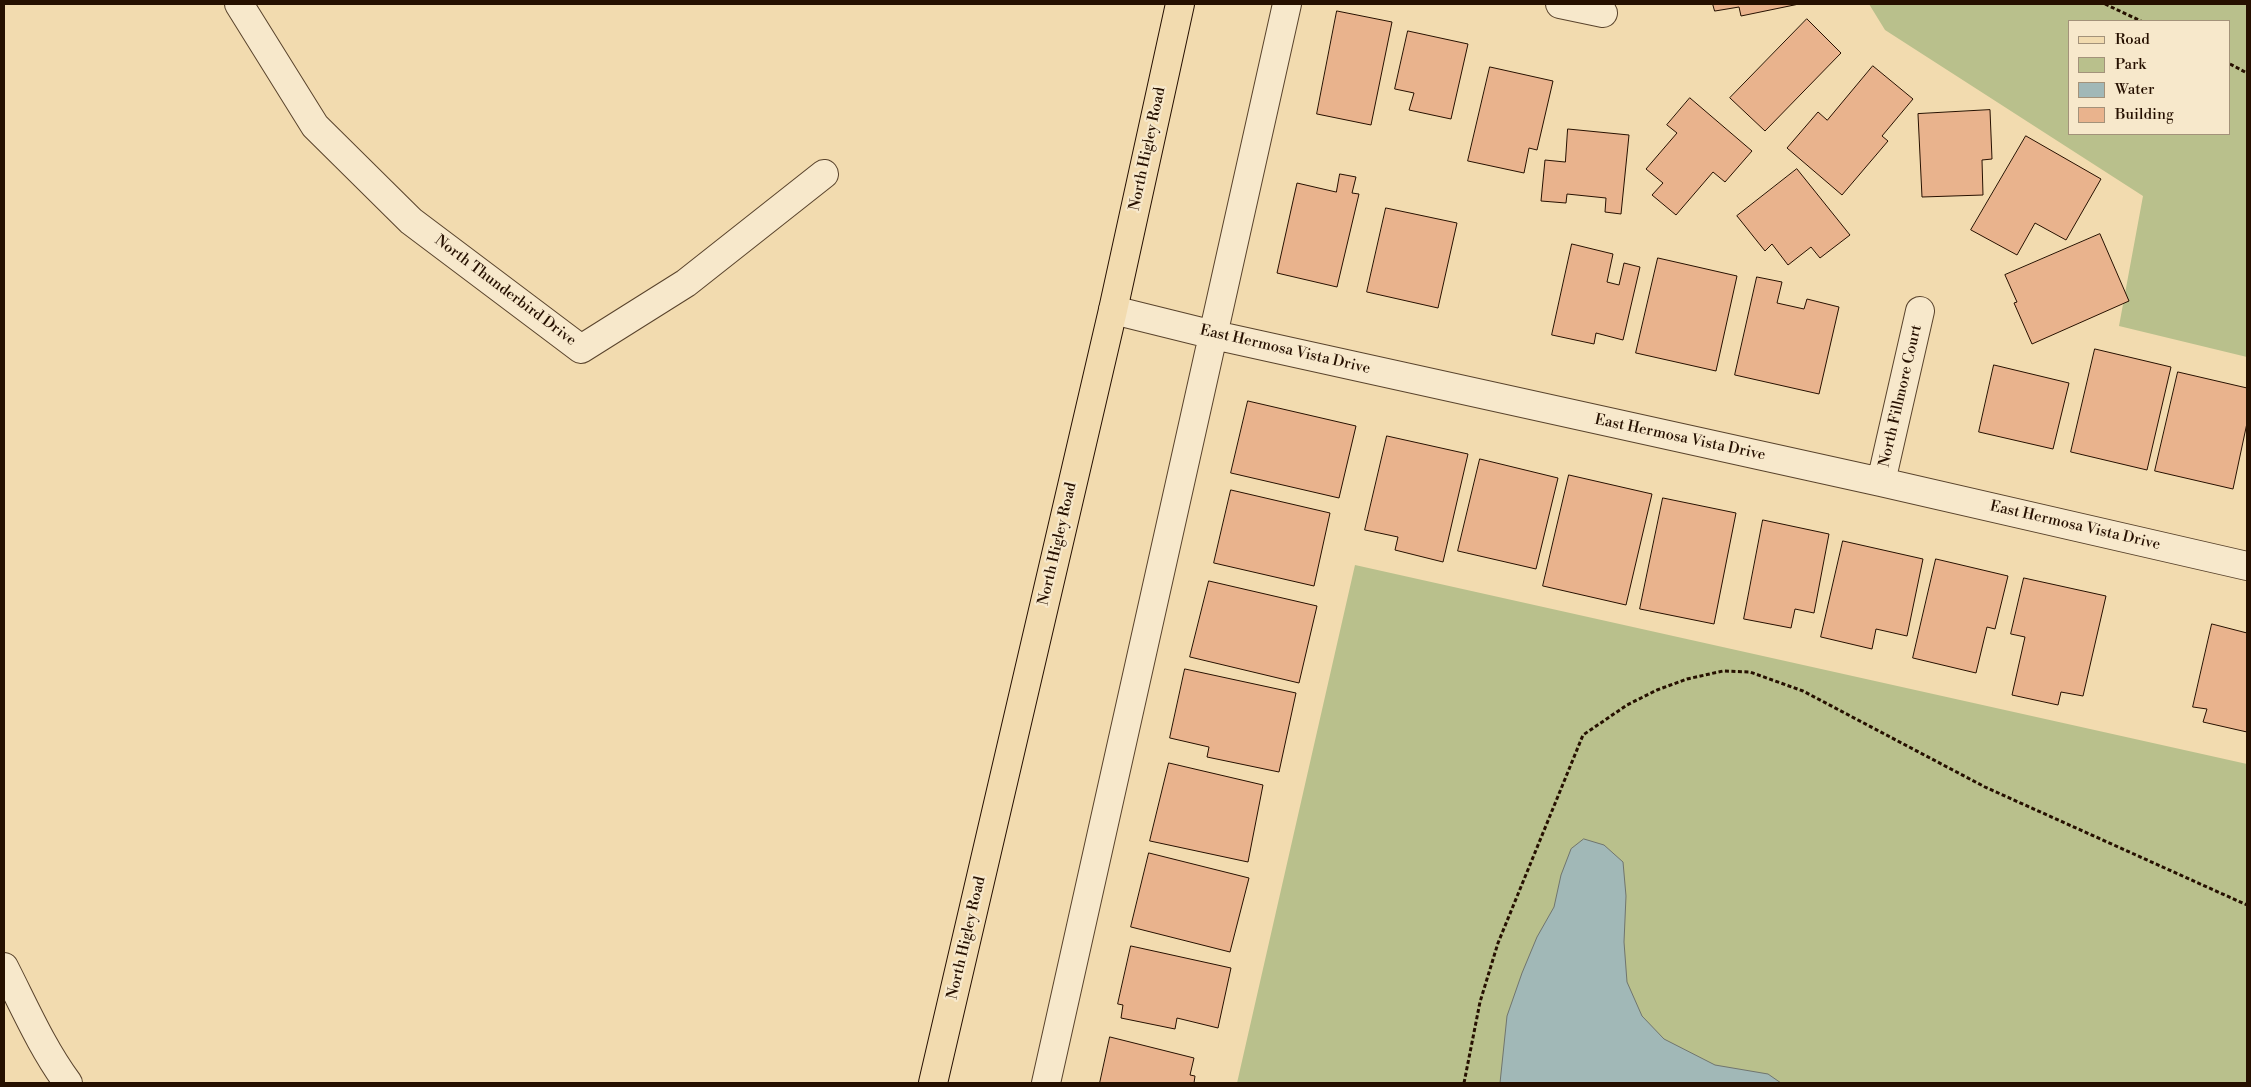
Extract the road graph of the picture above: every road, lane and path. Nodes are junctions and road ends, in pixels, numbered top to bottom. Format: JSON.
{"nodes":[{"id":1,"x":239,"y":4,"type":"edge"},
{"id":2,"x":1180,"y":4,"type":"edge"},
{"id":3,"x":1287,"y":4,"type":"edge"},
{"id":4,"x":1560,"y":4,"type":"edge"},
{"id":5,"x":2105,"y":4,"type":"edge"},
{"id":6,"x":1603,"y":13,"type":"dead end"},
{"id":7,"x":2139,"y":20,"type":"edge"},
{"id":8,"x":2231,"y":65,"type":"edge"},
{"id":9,"x":2247,"y":73,"type":"edge"},
{"id":10,"x":824,"y":174,"type":"dead end"},
{"id":11,"x":1113,"y":310,"type":"junction"},
{"id":12,"x":1920,"y":311,"type":"dead end"},
{"id":13,"x":1214,"y":335,"type":"junction"},
{"id":14,"x":1881,"y":482,"type":"junction"},
{"id":15,"x":2247,"y":566,"type":"edge"},
{"id":16,"x":2247,"y":905,"type":"edge"},
{"id":17,"x":4,"y":967,"type":"edge"},
{"id":18,"x":68,"y":1083,"type":"edge"},
{"id":19,"x":933,"y":1083,"type":"edge"},
{"id":20,"x":1046,"y":1083,"type":"edge"},
{"id":21,"x":1464,"y":1083,"type":"edge"}],
"edges":[{"from":1,"to":10,"type":"street","name":"North Thunderbird Drive"},
{"from":2,"to":11,"type":"main road","name":"North Higley Road"},
{"from":3,"to":13,"type":"street"},
{"from":4,"to":6,"type":"street"},
{"from":5,"to":7,"type":"path"},
{"from":8,"to":9,"type":"path"},
{"from":11,"to":13,"type":"street","name":"East Hermosa Vista Drive"},
{"from":11,"to":19,"type":"main road","name":"North Higley Road"},
{"from":12,"to":14,"type":"street","name":"North Fillmore Court"},
{"from":13,"to":14,"type":"street","name":"East Hermosa Vista Drive"},
{"from":13,"to":20,"type":"street"},
{"from":14,"to":15,"type":"street","name":"East Hermosa Vista Drive"},
{"from":16,"to":21,"type":"path"},
{"from":17,"to":18,"type":"street"}]}
